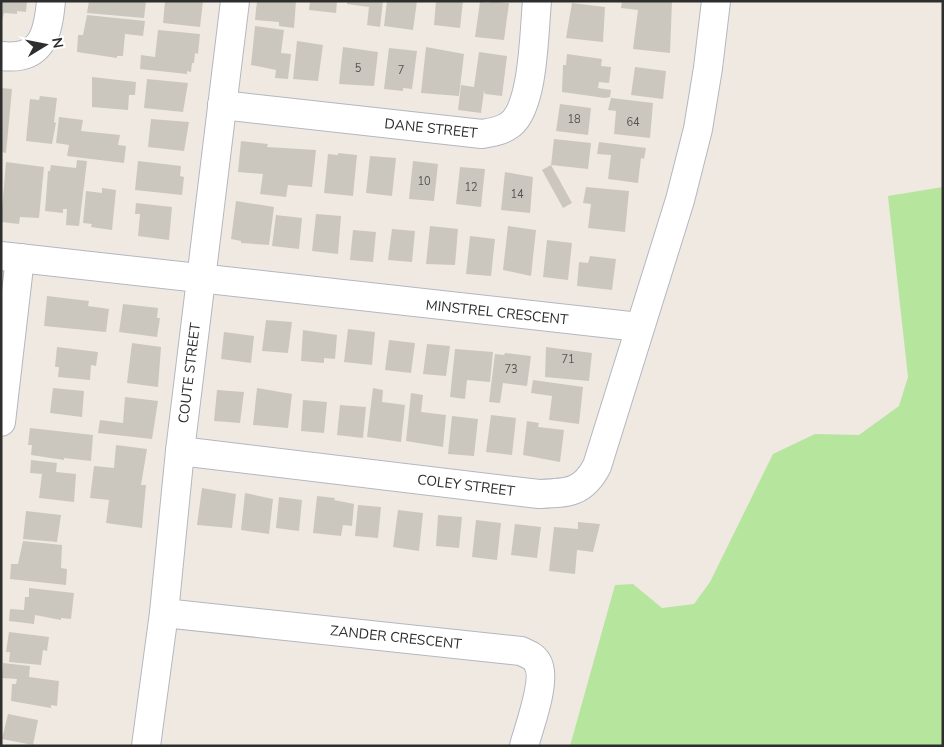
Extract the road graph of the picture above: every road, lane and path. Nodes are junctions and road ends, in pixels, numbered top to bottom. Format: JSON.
{"nodes":[{"id":1,"x":51,"y":1,"type":"edge"},
{"id":2,"x":235,"y":1,"type":"edge"},
{"id":3,"x":537,"y":1,"type":"edge"},
{"id":4,"x":716,"y":1,"type":"edge"},
{"id":5,"x":1,"y":56,"type":"edge"},
{"id":6,"x":222,"y":106,"type":"junction"},
{"id":7,"x":11,"y":257,"type":"edge"},
{"id":8,"x":200,"y":279,"type":"junction"},
{"id":9,"x":639,"y":327,"type":"junction"},
{"id":10,"x":1,"y":422,"type":"edge"},
{"id":11,"x":180,"y":451,"type":"junction"},
{"id":12,"x":164,"y":613,"type":"junction"},
{"id":13,"x":146,"y":746,"type":"edge"},
{"id":14,"x":524,"y":746,"type":"edge"}],
"edges":[{"from":1,"to":5,"type":"street"},
{"from":2,"to":6,"type":"street","name":"COUTE STREET"},
{"from":3,"to":6,"type":"street","name":"DANE STREET"},
{"from":4,"to":9,"type":"street"},
{"from":6,"to":8,"type":"street","name":"COUTE STREET"},
{"from":7,"to":8,"type":"street","name":"MINSTREL CRESCENT"},
{"from":7,"to":10,"type":"street"},
{"from":8,"to":9,"type":"street","name":"MINSTREL CRESCENT"},
{"from":8,"to":11,"type":"street","name":"COUTE STREET"},
{"from":9,"to":11,"type":"street","name":"COLEY STREET"},
{"from":11,"to":12,"type":"street","name":"COUTE STREET"},
{"from":12,"to":13,"type":"street","name":"COUTE STREET"},
{"from":12,"to":14,"type":"street","name":"ZANDER CRESCENT"}]}
